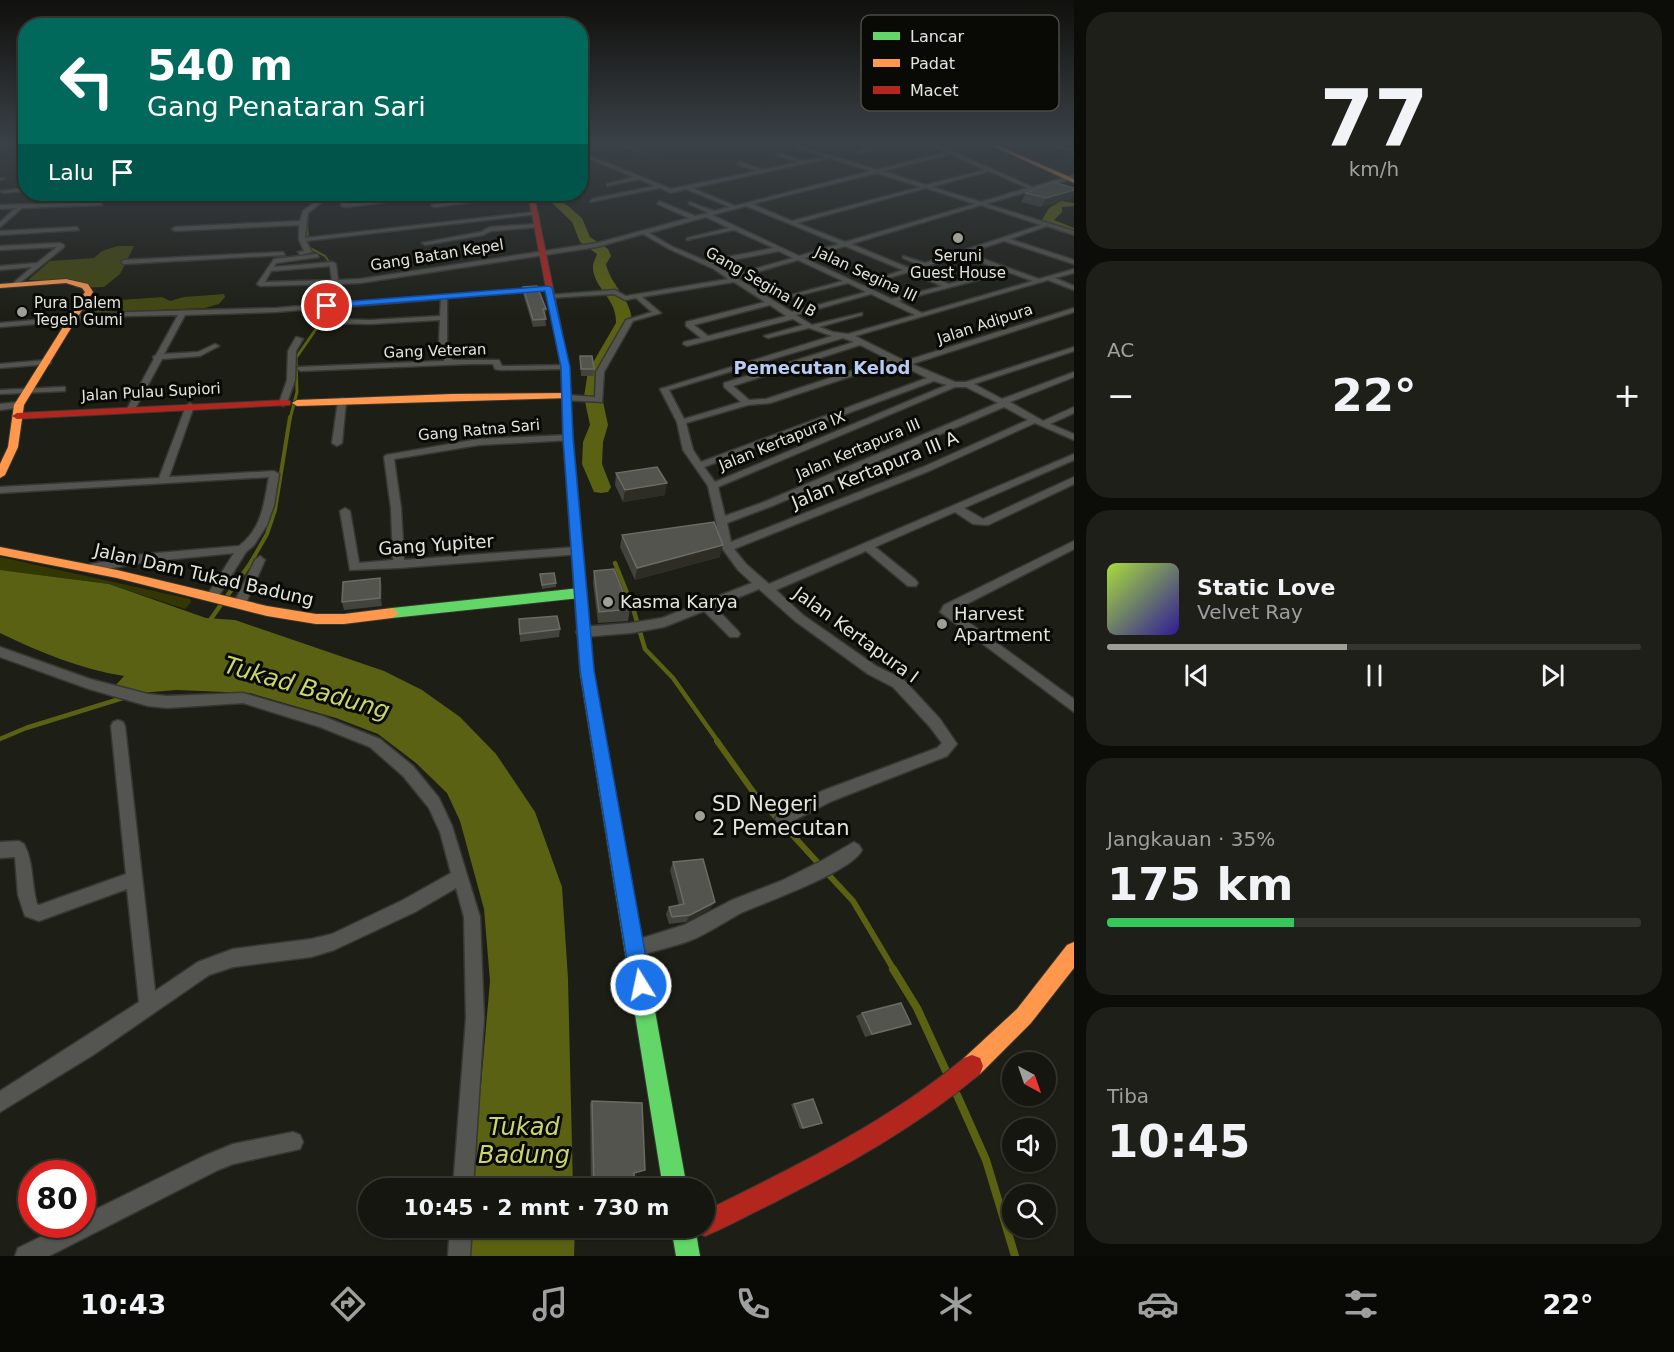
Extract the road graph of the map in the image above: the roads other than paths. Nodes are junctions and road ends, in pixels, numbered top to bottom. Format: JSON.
{"nodes":[{"id":1,"x":53,"y":201,"type":"edge"},
{"id":2,"x":319,"y":201,"type":"edge"},
{"id":3,"x":342,"y":201,"type":"edge"},
{"id":4,"x":384,"y":201,"type":"edge"},
{"id":5,"x":469,"y":201,"type":"edge"},
{"id":6,"x":532,"y":201,"type":"edge"},
{"id":7,"x":719,"y":201,"type":"edge"},
{"id":8,"x":760,"y":201,"type":"edge"},
{"id":9,"x":874,"y":201,"type":"edge"},
{"id":10,"x":968,"y":201,"type":"edge"},
{"id":11,"x":996,"y":201,"type":"edge"},
{"id":12,"x":659,"y":203,"type":"dead end"},
{"id":13,"x":691,"y":203,"type":"dead end"},
{"id":14,"x":99,"y":204,"type":"dead end"},
{"id":15,"x":746,"y":204,"type":"junction"},
{"id":16,"x":434,"y":205,"type":"dead end"},
{"id":17,"x":982,"y":205,"type":"junction"},
{"id":18,"x":22,"y":206,"type":"junction"},
{"id":19,"x":47,"y":206,"type":"junction"},
{"id":20,"x":0,"y":207,"type":"edge"},
{"id":21,"x":734,"y":207,"type":"junction"},
{"id":22,"x":89,"y":211,"type":"dead end"},
{"id":23,"x":711,"y":214,"type":"junction"},
{"id":24,"x":694,"y":218,"type":"junction"},
{"id":25,"x":536,"y":220,"type":"junction"},
{"id":26,"x":793,"y":222,"type":"junction"},
{"id":27,"x":303,"y":224,"type":"junction"},
{"id":28,"x":0,"y":225,"type":"edge"},
{"id":29,"x":1046,"y":225,"type":"junction"},
{"id":30,"x":735,"y":228,"type":"junction"},
{"id":31,"x":77,"y":229,"type":"dead end"},
{"id":32,"x":175,"y":229,"type":"dead end"},
{"id":33,"x":0,"y":232,"type":"edge"},
{"id":34,"x":644,"y":232,"type":"junction"},
{"id":35,"x":1074,"y":233,"type":"edge"},
{"id":36,"x":689,"y":239,"type":"dead end"},
{"id":37,"x":1004,"y":239,"type":"junction"},
{"id":38,"x":306,"y":240,"type":"junction"},
{"id":39,"x":425,"y":243,"type":"dead end"},
{"id":40,"x":847,"y":244,"type":"junction"},
{"id":41,"x":16,"y":247,"type":"junction"},
{"id":42,"x":0,"y":248,"type":"edge"},
{"id":43,"x":779,"y":249,"type":"junction"},
{"id":44,"x":309,"y":252,"type":"junction"},
{"id":45,"x":962,"y":253,"type":"junction"},
{"id":46,"x":543,"y":254,"type":"junction"},
{"id":47,"x":317,"y":256,"type":"junction"},
{"id":48,"x":905,"y":257,"type":"dead end"},
{"id":49,"x":800,"y":258,"type":"junction"},
{"id":50,"x":124,"y":262,"type":"dead end"},
{"id":51,"x":1074,"y":262,"type":"edge"},
{"id":52,"x":704,"y":263,"type":"junction"},
{"id":53,"x":329,"y":264,"type":"junction"},
{"id":54,"x":40,"y":265,"type":"junction"},
{"id":55,"x":925,"y":265,"type":"junction"},
{"id":56,"x":0,"y":266,"type":"edge"},
{"id":57,"x":270,"y":269,"type":"junction"},
{"id":58,"x":911,"y":270,"type":"junction"},
{"id":59,"x":1010,"y":270,"type":"junction"},
{"id":60,"x":1074,"y":271,"type":"edge"},
{"id":61,"x":1048,"y":278,"type":"junction"},
{"id":62,"x":732,"y":279,"type":"junction"},
{"id":63,"x":849,"y":281,"type":"junction"},
{"id":64,"x":876,"y":281,"type":"dead end"},
{"id":65,"x":1039,"y":281,"type":"junction"},
{"id":66,"x":334,"y":283,"type":"junction"},
{"id":67,"x":946,"y":285,"type":"junction"},
{"id":68,"x":7,"y":286,"type":"edge"},
{"id":69,"x":1074,"y":288,"type":"edge"},
{"id":70,"x":549,"y":292,"type":"junction"},
{"id":71,"x":872,"y":292,"type":"junction"},
{"id":72,"x":637,"y":296,"type":"junction"},
{"id":73,"x":444,"y":297,"type":"junction"},
{"id":74,"x":782,"y":299,"type":"dead end"},
{"id":75,"x":891,"y":301,"type":"junction"},
{"id":76,"x":772,"y":302,"type":"junction"},
{"id":77,"x":324,"y":306,"type":"junction"},
{"id":78,"x":751,"y":308,"type":"junction"},
{"id":79,"x":1074,"y":310,"type":"edge"},
{"id":80,"x":183,"y":312,"type":"junction"},
{"id":81,"x":860,"y":314,"type":"dead end"},
{"id":82,"x":920,"y":314,"type":"junction"},
{"id":83,"x":790,"y":316,"type":"junction"},
{"id":84,"x":75,"y":317,"type":"junction"},
{"id":85,"x":444,"y":318,"type":"junction"},
{"id":86,"x":771,"y":319,"type":"junction"},
{"id":87,"x":0,"y":325,"type":"edge"},
{"id":88,"x":734,"y":326,"type":"dead end"},
{"id":89,"x":811,"y":327,"type":"junction"},
{"id":90,"x":768,"y":336,"type":"dead end"},
{"id":91,"x":845,"y":336,"type":"junction"},
{"id":92,"x":299,"y":339,"type":"dead end"},
{"id":93,"x":707,"y":339,"type":"junction"},
{"id":94,"x":861,"y":342,"type":"junction"},
{"id":95,"x":687,"y":344,"type":"dead end"},
{"id":96,"x":215,"y":346,"type":"dead end"},
{"id":97,"x":1074,"y":349,"type":"edge"},
{"id":98,"x":157,"y":357,"type":"junction"},
{"id":99,"x":895,"y":359,"type":"junction"},
{"id":100,"x":47,"y":362,"type":"junction"},
{"id":101,"x":448,"y":362,"type":"junction"},
{"id":102,"x":904,"y":364,"type":"junction"},
{"id":103,"x":0,"y":366,"type":"edge"},
{"id":104,"x":565,"y":367,"type":"junction"},
{"id":105,"x":301,"y":369,"type":"dead end"},
{"id":106,"x":1074,"y":374,"type":"edge"},
{"id":107,"x":934,"y":378,"type":"junction"},
{"id":108,"x":967,"y":384,"type":"junction"},
{"id":109,"x":954,"y":385,"type":"junction"},
{"id":110,"x":62,"y":389,"type":"dead end"},
{"id":111,"x":26,"y":391,"type":"junction"},
{"id":112,"x":0,"y":392,"type":"edge"},
{"id":113,"x":566,"y":397,"type":"junction"},
{"id":114,"x":666,"y":398,"type":"joint"},
{"id":115,"x":342,"y":401,"type":"junction"},
{"id":116,"x":1004,"y":402,"type":"junction"},
{"id":117,"x":289,"y":403,"type":"junction"},
{"id":118,"x":747,"y":403,"type":"junction"},
{"id":119,"x":0,"y":406,"type":"edge"},
{"id":120,"x":190,"y":406,"type":"junction"},
{"id":121,"x":131,"y":409,"type":"junction"},
{"id":122,"x":18,"y":410,"type":"junction"},
{"id":123,"x":1074,"y":410,"type":"edge"},
{"id":124,"x":681,"y":422,"type":"junction"},
{"id":125,"x":1039,"y":422,"type":"junction"},
{"id":126,"x":1074,"y":437,"type":"edge"},
{"id":127,"x":568,"y":438,"type":"junction"},
{"id":128,"x":337,"y":443,"type":"dead end"},
{"id":129,"x":1074,"y":457,"type":"edge"},
{"id":130,"x":698,"y":466,"type":"junction"},
{"id":131,"x":0,"y":475,"type":"edge"},
{"id":132,"x":1074,"y":480,"type":"edge"},
{"id":133,"x":162,"y":482,"type":"junction"},
{"id":134,"x":713,"y":486,"type":"junction"},
{"id":135,"x":0,"y":490,"type":"edge"},
{"id":136,"x":956,"y":508,"type":"junction"},
{"id":137,"x":345,"y":511,"type":"dead end"},
{"id":138,"x":722,"y":521,"type":"junction"},
{"id":139,"x":1074,"y":545,"type":"edge"},
{"id":140,"x":867,"y":546,"type":"junction"},
{"id":141,"x":727,"y":548,"type":"junction"},
{"id":142,"x":242,"y":549,"type":"junction"},
{"id":143,"x":0,"y":550,"type":"edge"},
{"id":144,"x":577,"y":551,"type":"junction"},
{"id":145,"x":260,"y":560,"type":"dead end"},
{"id":146,"x":399,"y":564,"type":"junction"},
{"id":147,"x":91,"y":568,"type":"junction"},
{"id":148,"x":912,"y":583,"type":"dead end"},
{"id":149,"x":763,"y":587,"type":"junction"},
{"id":150,"x":580,"y":593,"type":"junction"},
{"id":151,"x":217,"y":598,"type":"junction"},
{"id":152,"x":238,"y":603,"type":"junction"},
{"id":153,"x":708,"y":607,"type":"junction"},
{"id":154,"x":582,"y":632,"type":"junction"},
{"id":155,"x":734,"y":634,"type":"dead end"},
{"id":156,"x":0,"y":652,"type":"edge"},
{"id":157,"x":1074,"y":706,"type":"edge"},
{"id":158,"x":118,"y":726,"type":"dead end"},
{"id":159,"x":783,"y":819,"type":"dead end"},
{"id":160,"x":0,"y":850,"type":"edge"},
{"id":161,"x":854,"y":850,"type":"dead end"},
{"id":162,"x":460,"y":877,"type":"junction"},
{"id":163,"x":134,"y":879,"type":"junction"},
{"id":164,"x":634,"y":948,"type":"junction"},
{"id":165,"x":1074,"y":952,"type":"edge"},
{"id":166,"x":148,"y":1006,"type":"junction"},
{"id":167,"x":0,"y":1102,"type":"edge"},
{"id":168,"x":293,"y":1143,"type":"dead end"},
{"id":169,"x":465,"y":1178,"type":"edge"},
{"id":170,"x":673,"y":1178,"type":"edge"},
{"id":171,"x":715,"y":1219,"type":"edge"},
{"id":172,"x":460,"y":1238,"type":"edge"},
{"id":173,"x":685,"y":1238,"type":"edge"},
{"id":174,"x":26,"y":1256,"type":"edge"},
{"id":175,"x":459,"y":1256,"type":"edge"},
{"id":176,"x":688,"y":1256,"type":"edge"}],
"edges":[{"from":1,"to":19,"type":"street"},
{"from":2,"to":27,"type":"street"},
{"from":3,"to":4,"type":"street"},
{"from":5,"to":16,"type":"street"},
{"from":6,"to":25,"type":"main road"},
{"from":7,"to":21,"type":"street"},
{"from":8,"to":15,"type":"street","name":"Gang Batan Kepel"},
{"from":9,"to":26,"type":"street"},
{"from":10,"to":17,"type":"street"},
{"from":11,"to":17,"type":"street"},
{"from":12,"to":24,"type":"street"},
{"from":13,"to":23,"type":"street","name":"Jalan Segina III"},
{"from":14,"to":19,"type":"street"},
{"from":15,"to":21,"type":"street","name":"Gang Batan Kepel"},
{"from":15,"to":26,"type":"street"},
{"from":17,"to":29,"type":"street"},
{"from":17,"to":40,"type":"street"},
{"from":18,"to":19,"type":"street"},
{"from":18,"to":20,"type":"street"},
{"from":18,"to":28,"type":"street"},
{"from":19,"to":22,"type":"street"},
{"from":21,"to":23,"type":"street","name":"Gang Batan Kepel"},
{"from":23,"to":24,"type":"street","name":"Gang Batan Kepel"},
{"from":23,"to":30,"type":"street","name":"Jalan Segina III"},
{"from":24,"to":34,"type":"street","name":"Gang Batan Kepel"},
{"from":25,"to":38,"type":"street"},
{"from":25,"to":39,"type":"street"},
{"from":25,"to":46,"type":"main road"},
{"from":26,"to":40,"type":"street"},
{"from":27,"to":32,"type":"street"},
{"from":27,"to":38,"type":"street"},
{"from":29,"to":35,"type":"street"},
{"from":29,"to":37,"type":"street"},
{"from":30,"to":36,"type":"street"},
{"from":30,"to":43,"type":"street","name":"Jalan Segina III"},
{"from":31,"to":33,"type":"street"},
{"from":34,"to":46,"type":"street","name":"Gang Batan Kepel"},
{"from":34,"to":52,"type":"street","name":"Gang Segina II B"},
{"from":37,"to":45,"type":"street"},
{"from":37,"to":51,"type":"street"},
{"from":38,"to":44,"type":"street"},
{"from":40,"to":49,"type":"street"},
{"from":40,"to":58,"type":"street"},
{"from":41,"to":42,"type":"street"},
{"from":41,"to":54,"type":"street"},
{"from":41,"to":56,"type":"street"},
{"from":43,"to":49,"type":"street","name":"Jalan Segina III"},
{"from":43,"to":52,"type":"street"},
{"from":44,"to":47,"type":"street"},
{"from":44,"to":50,"type":"street"},
{"from":45,"to":55,"type":"street"},
{"from":45,"to":59,"type":"street"},
{"from":46,"to":66,"type":"street","name":"Gang Batan Kepel"},
{"from":46,"to":70,"type":"main road"},
{"from":47,"to":53,"type":"street"},
{"from":47,"to":57,"type":"street"},
{"from":48,"to":55,"type":"street"},
{"from":49,"to":62,"type":"street"},
{"from":49,"to":63,"type":"street","name":"Jalan Segina III"},
{"from":52,"to":62,"type":"street","name":"Gang Segina II B"},
{"from":53,"to":57,"type":"street"},
{"from":53,"to":66,"type":"street"},
{"from":54,"to":56,"type":"street"},
{"from":54,"to":68,"type":"street"},
{"from":55,"to":58,"type":"street"},
{"from":57,"to":66,"type":"street","name":"Gang Batan Kepel"},
{"from":58,"to":64,"type":"street"},
{"from":58,"to":67,"type":"street"},
{"from":59,"to":65,"type":"street"},
{"from":59,"to":67,"type":"street"},
{"from":60,"to":61,"type":"street"},
{"from":61,"to":65,"type":"street"},
{"from":61,"to":69,"type":"street"},
{"from":62,"to":72,"type":"street"},
{"from":62,"to":76,"type":"street","name":"Gang Segina II B"},
{"from":63,"to":71,"type":"street","name":"Jalan Segina III"},
{"from":63,"to":74,"type":"street"},
{"from":65,"to":82,"type":"street"},
{"from":66,"to":77,"type":"street"},
{"from":67,"to":75,"type":"street"},
{"from":68,"to":84,"type":"main road"},
{"from":70,"to":72,"type":"street"},
{"from":70,"to":73,"type":"street"},
{"from":70,"to":104,"type":"main road"},
{"from":71,"to":75,"type":"street","name":"Jalan Segina III"},
{"from":71,"to":83,"type":"street"},
{"from":72,"to":113,"type":"street"},
{"from":73,"to":77,"type":"street"},
{"from":73,"to":85,"type":"street"},
{"from":75,"to":82,"type":"street","name":"Jalan Segina III"},
{"from":76,"to":78,"type":"street"},
{"from":76,"to":83,"type":"street","name":"Gang Segina II B"},
{"from":77,"to":80,"type":"street"},
{"from":77,"to":85,"type":"street"},
{"from":78,"to":86,"type":"street"},
{"from":78,"to":93,"type":"street"},
{"from":79,"to":102,"type":"street","name":"Jalan Adipura"},
{"from":80,"to":84,"type":"street"},
{"from":80,"to":98,"type":"street"},
{"from":81,"to":89,"type":"street"},
{"from":82,"to":91,"type":"street","name":"Jalan Segina III"},
{"from":83,"to":86,"type":"street"},
{"from":83,"to":89,"type":"street","name":"Gang Segina II B"},
{"from":84,"to":87,"type":"street"},
{"from":84,"to":100,"type":"main road"},
{"from":85,"to":101,"type":"street"},
{"from":86,"to":88,"type":"street"},
{"from":86,"to":93,"type":"street"},
{"from":89,"to":90,"type":"street"},
{"from":89,"to":91,"type":"street","name":"Gang Segina II B"},
{"from":91,"to":94,"type":"street","name":"Gang Segina II B"},
{"from":91,"to":114,"type":"street","name":"Jalan Segina III"},
{"from":92,"to":117,"type":"street"},
{"from":93,"to":95,"type":"street"},
{"from":94,"to":99,"type":"street","name":"Gang Segina II B"},
{"from":94,"to":118,"type":"street"},
{"from":96,"to":98,"type":"street"},
{"from":97,"to":108,"type":"street","name":"Gang Segina II B"},
{"from":98,"to":121,"type":"street"},
{"from":99,"to":102,"type":"street","name":"Gang Segina II B"},
{"from":99,"to":118,"type":"street"},
{"from":100,"to":103,"type":"street"},
{"from":100,"to":111,"type":"main road"},
{"from":101,"to":104,"type":"street","name":"Gang Veteran"},
{"from":101,"to":105,"type":"street","name":"Gang Veteran"},
{"from":102,"to":107,"type":"street","name":"Gang Segina II B"},
{"from":104,"to":113,"type":"main road"},
{"from":106,"to":116,"type":"street","name":"Jalan Kertapura III"},
{"from":107,"to":109,"type":"street","name":"Gang Segina II B"},
{"from":107,"to":130,"type":"street"},
{"from":108,"to":109,"type":"street","name":"Gang Segina II B"},
{"from":108,"to":116,"type":"street"},
{"from":109,"to":134,"type":"street","name":"Jalan Kertapura IX"},
{"from":110,"to":111,"type":"street"},
{"from":111,"to":112,"type":"street"},
{"from":111,"to":122,"type":"main road"},
{"from":113,"to":115,"type":"main road","name":"Jalan Pulau Supiori"},
{"from":113,"to":127,"type":"main road"},
{"from":114,"to":124,"type":"street","name":"Jalan Kertapura IX"},
{"from":115,"to":117,"type":"main road","name":"Jalan Pulau Supiori"},
{"from":115,"to":128,"type":"street"},
{"from":116,"to":125,"type":"street"},
{"from":116,"to":138,"type":"street","name":"Jalan Kertapura III"},
{"from":117,"to":120,"type":"main road","name":"Jalan Pulau Supiori"},
{"from":118,"to":124,"type":"street"},
{"from":119,"to":122,"type":"street"},
{"from":120,"to":121,"type":"main road","name":"Jalan Pulau Supiori"},
{"from":120,"to":133,"type":"street"},
{"from":121,"to":122,"type":"main road","name":"Jalan Pulau Supiori"},
{"from":122,"to":131,"type":"main road"},
{"from":123,"to":125,"type":"street","name":"Jalan Kertapura III A"},
{"from":124,"to":130,"type":"street","name":"Jalan Kertapura IX"},
{"from":125,"to":126,"type":"street"},
{"from":125,"to":141,"type":"street","name":"Jalan Kertapura III A"},
{"from":127,"to":144,"type":"main road"},
{"from":127,"to":146,"type":"street","name":"Gang Ratna Sari"},
{"from":129,"to":136,"type":"street","name":"Jalan Kertapura I"},
{"from":130,"to":134,"type":"street","name":"Jalan Kertapura IX"},
{"from":132,"to":136,"type":"street"},
{"from":133,"to":135,"type":"street"},
{"from":133,"to":142,"type":"street"},
{"from":134,"to":138,"type":"street"},
{"from":136,"to":140,"type":"street","name":"Jalan Kertapura I"},
{"from":137,"to":146,"type":"street","name":"Gang Yupiter"},
{"from":138,"to":141,"type":"street"},
{"from":139,"to":157,"type":"street"},
{"from":140,"to":148,"type":"street"},
{"from":140,"to":149,"type":"street","name":"Jalan Kertapura I"},
{"from":141,"to":149,"type":"street"},
{"from":142,"to":147,"type":"street"},
{"from":142,"to":151,"type":"street"},
{"from":143,"to":147,"type":"main road","name":"Jalan Dam Tukad Badung"},
{"from":144,"to":146,"type":"street","name":"Gang Yupiter"},
{"from":144,"to":150,"type":"main road"},
{"from":145,"to":152,"type":"street"},
{"from":147,"to":151,"type":"main road","name":"Jalan Dam Tukad Badung"},
{"from":149,"to":153,"type":"street"},
{"from":149,"to":159,"type":"street","name":"Jalan Kertapura I"},
{"from":150,"to":152,"type":"main road","name":"Jalan Dam Tukad Badung"},
{"from":150,"to":154,"type":"main road"},
{"from":151,"to":152,"type":"main road","name":"Jalan Dam Tukad Badung"},
{"from":153,"to":154,"type":"street"},
{"from":153,"to":155,"type":"street"},
{"from":154,"to":164,"type":"main road"},
{"from":156,"to":162,"type":"street"},
{"from":158,"to":163,"type":"street"},
{"from":160,"to":163,"type":"street"},
{"from":161,"to":164,"type":"street"},
{"from":162,"to":166,"type":"street"},
{"from":162,"to":169,"type":"street"},
{"from":163,"to":166,"type":"street"},
{"from":164,"to":170,"type":"main road"},
{"from":165,"to":171,"type":"main road"},
{"from":166,"to":167,"type":"street"},
{"from":168,"to":174,"type":"street"},
{"from":172,"to":175,"type":"street"},
{"from":173,"to":176,"type":"main road"}]}
